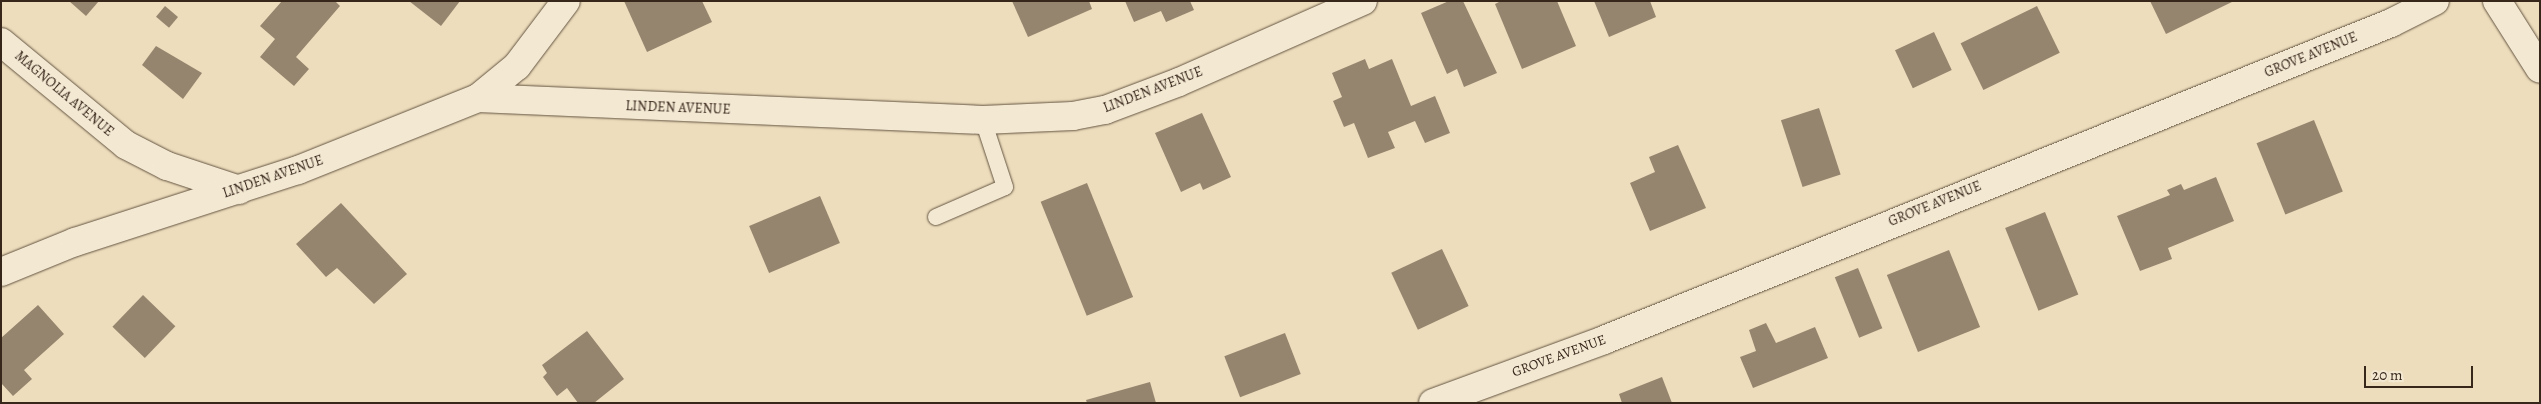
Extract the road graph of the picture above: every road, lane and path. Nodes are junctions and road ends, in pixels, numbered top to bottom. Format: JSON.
{"nodes":[{"id":1,"x":566,"y":1,"type":"edge"},
{"id":2,"x":1363,"y":1,"type":"edge"},
{"id":3,"x":2435,"y":1,"type":"edge"},
{"id":4,"x":2497,"y":1,"type":"edge"},
{"id":5,"x":1,"y":42,"type":"edge"},
{"id":6,"x":2540,"y":69,"type":"edge"},
{"id":7,"x":478,"y":98,"type":"junction"},
{"id":8,"x":983,"y":120,"type":"junction"},
{"id":9,"x":239,"y":190,"type":"junction"},
{"id":10,"x":936,"y":217,"type":"dead end"},
{"id":11,"x":1,"y":272,"type":"edge"},
{"id":12,"x":1433,"y":403,"type":"edge"}],
"edges":[{"from":1,"to":7,"type":"street"},
{"from":2,"to":8,"type":"street","name":"LINDEN AVENUE"},
{"from":3,"to":12,"type":"street","name":"GROVE AVENUE"},
{"from":4,"to":6,"type":"street"},
{"from":5,"to":9,"type":"street","name":"MAGNOLIA AVENUE"},
{"from":7,"to":8,"type":"street","name":"LINDEN AVENUE"},
{"from":7,"to":9,"type":"street","name":"LINDEN AVENUE"},
{"from":8,"to":10,"type":"lane"},
{"from":9,"to":11,"type":"street","name":"LINDEN AVENUE"}]}
